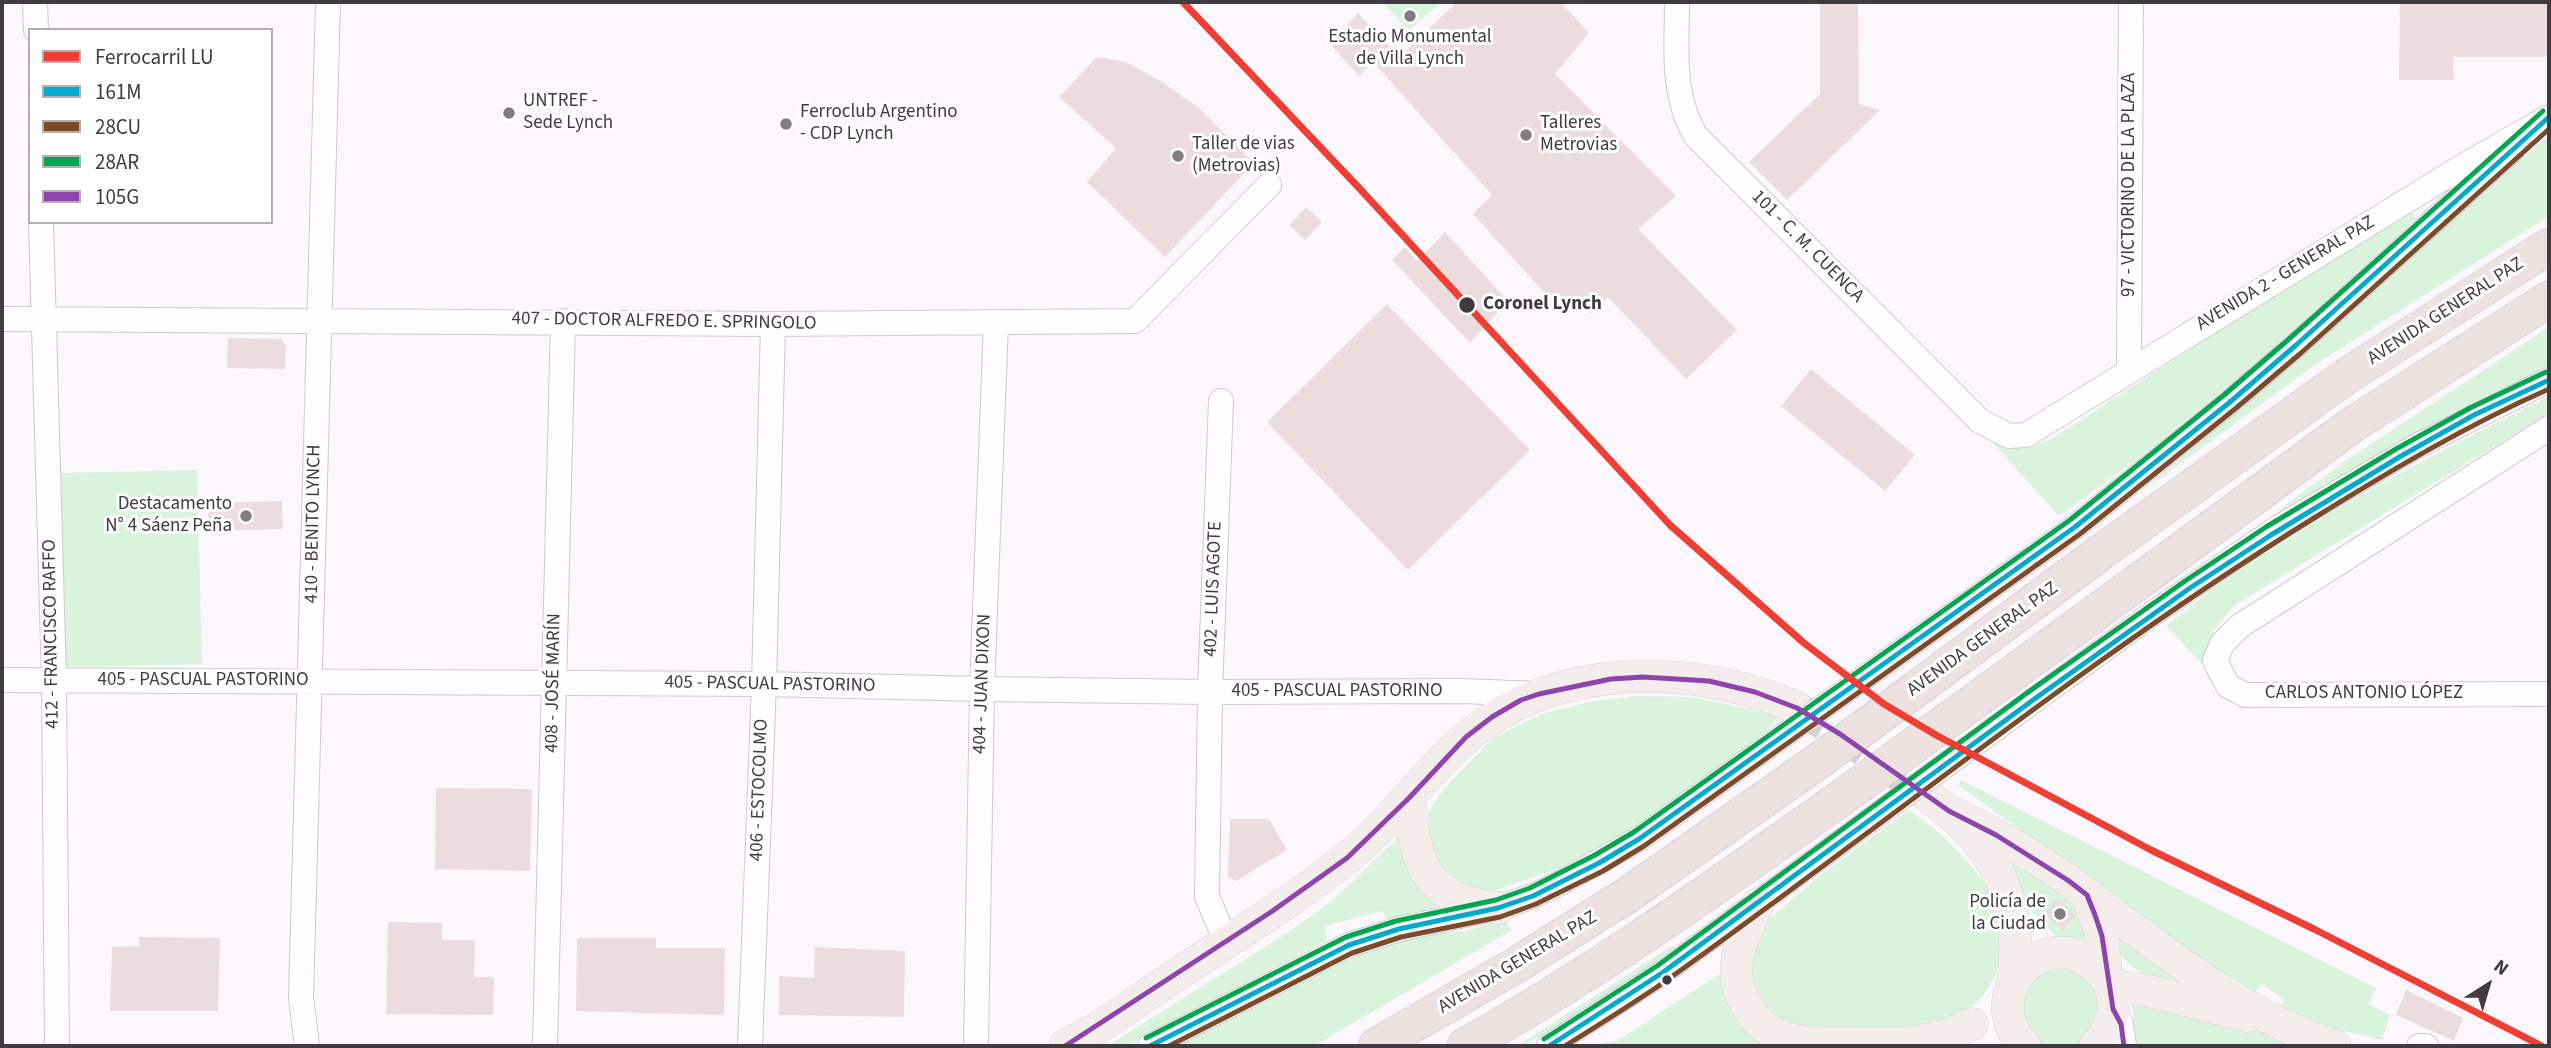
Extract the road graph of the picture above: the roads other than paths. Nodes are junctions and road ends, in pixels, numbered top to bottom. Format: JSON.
{"nodes":[{"id":1,"x":35,"y":2,"type":"edge"},
{"id":2,"x":328,"y":2,"type":"edge"},
{"id":3,"x":1677,"y":2,"type":"edge"},
{"id":4,"x":2131,"y":2,"type":"edge"},
{"id":5,"x":36,"y":28,"type":"edge"},
{"id":6,"x":2546,"y":120,"type":"edge"},
{"id":7,"x":1269,"y":185,"type":"dead end"},
{"id":8,"x":41,"y":224,"type":"edge"},
{"id":9,"x":2549,"y":246,"type":"edge"},
{"id":10,"x":2549,"y":299,"type":"edge"},
{"id":11,"x":2,"y":318,"type":"edge"},
{"id":12,"x":44,"y":319,"type":"junction"},
{"id":13,"x":319,"y":319,"type":"junction"},
{"id":14,"x":564,"y":321,"type":"junction"},
{"id":15,"x":996,"y":322,"type":"junction"},
{"id":16,"x":773,"y":324,"type":"junction"},
{"id":17,"x":2129,"y":369,"type":"junction"},
{"id":18,"x":2549,"y":380,"type":"edge"},
{"id":19,"x":1221,"y":401,"type":"dead end"},
{"id":20,"x":2549,"y":428,"type":"edge"},
{"id":21,"x":2026,"y":435,"type":"joint"},
{"id":22,"x":2,"y":680,"type":"edge"},
{"id":23,"x":54,"y":680,"type":"junction"},
{"id":24,"x":311,"y":681,"type":"junction"},
{"id":25,"x":554,"y":682,"type":"junction"},
{"id":26,"x":764,"y":684,"type":"junction"},
{"id":27,"x":982,"y":689,"type":"junction"},
{"id":28,"x":1210,"y":692,"type":"junction"},
{"id":29,"x":1539,"y":694,"type":"junction"},
{"id":30,"x":2549,"y":694,"type":"edge"},
{"id":31,"x":1797,"y":708,"type":"tunnel mouth"},
{"id":32,"x":1409,"y":798,"type":"junction"},
{"id":33,"x":2087,"y":895,"type":"junction"},
{"id":34,"x":1758,"y":904,"type":"junction"},
{"id":35,"x":1499,"y":908,"type":"junction"},
{"id":36,"x":1226,"y":942,"type":"junction"},
{"id":37,"x":2011,"y":987,"type":"junction"},
{"id":38,"x":2110,"y":991,"type":"junction"},
{"id":39,"x":2279,"y":1024,"type":"junction"},
{"id":40,"x":1964,"y":1035,"type":"edge"},
{"id":41,"x":57,"y":1046,"type":"edge"},
{"id":42,"x":307,"y":1046,"type":"edge"},
{"id":43,"x":545,"y":1046,"type":"edge"},
{"id":44,"x":750,"y":1046,"type":"edge"},
{"id":45,"x":976,"y":1046,"type":"edge"},
{"id":46,"x":1065,"y":1046,"type":"edge"},
{"id":47,"x":1150,"y":1046,"type":"edge"},
{"id":48,"x":1376,"y":1046,"type":"edge"},
{"id":49,"x":1465,"y":1046,"type":"edge"},
{"id":50,"x":1549,"y":1046,"type":"edge"},
{"id":51,"x":2025,"y":1046,"type":"edge"},
{"id":52,"x":2095,"y":1046,"type":"edge"},
{"id":53,"x":2124,"y":1046,"type":"edge"},
{"id":54,"x":2335,"y":1046,"type":"edge"},
{"id":55,"x":2419,"y":1046,"type":"edge"},
{"id":56,"x":2427,"y":1046,"type":"edge"}],
"edges":[{"from":1,"to":5,"type":"street"},
{"from":2,"to":13,"type":"street","name":"410 - BENITO LYNCH"},
{"from":3,"to":21,"type":"street","name":"101 - C. M. CUENCA"},
{"from":4,"to":17,"type":"street","name":"97 - VICTORINO DE LA PLAZA"},
{"from":6,"to":17,"type":"street","name":"AVENIDA 2 - GENERAL PAZ"},
{"from":6,"to":35,"type":"street","name":"AVENIDA GENERAL PAZ","bridge":true},
{"from":7,"to":15,"type":"street","name":"407 - DOCTOR ALFREDO E. SPRINGOLO"},
{"from":8,"to":12,"type":"street","name":"412 - FRANCISCO RAFFO"},
{"from":9,"to":48,"type":"highway","name":"AVENIDA GENERAL PAZ","bridge":true},
{"from":10,"to":49,"type":"highway","bridge":true},
{"from":11,"to":12,"type":"street","name":"407 - DOCTOR ALFREDO E. SPRINGOLO"},
{"from":12,"to":13,"type":"street","name":"407 - DOCTOR ALFREDO E. SPRINGOLO"},
{"from":12,"to":23,"type":"street","name":"412 - FRANCISCO RAFFO"},
{"from":13,"to":14,"type":"street","name":"407 - DOCTOR ALFREDO E. SPRINGOLO"},
{"from":13,"to":24,"type":"street","name":"410 - BENITO LYNCH"},
{"from":14,"to":16,"type":"street","name":"407 - DOCTOR ALFREDO E. SPRINGOLO"},
{"from":14,"to":25,"type":"street","name":"408 - JOSÉ MARÍN"},
{"from":15,"to":16,"type":"street","name":"407 - DOCTOR ALFREDO E. SPRINGOLO"},
{"from":15,"to":27,"type":"street","name":"404 - JUAN DIXON"},
{"from":16,"to":26,"type":"street","name":"406 - ESTOCOLMO"},
{"from":17,"to":21,"type":"street","name":"AVENIDA 2 - GENERAL PAZ"},
{"from":18,"to":34,"type":"street","bridge":true},
{"from":19,"to":28,"type":"street","name":"402 - LUIS AGOTE"},
{"from":20,"to":30,"type":"street","name":"CARLOS ANTONIO LÓPEZ"},
{"from":22,"to":23,"type":"street","name":"405 - PASCUAL PASTORINO"},
{"from":23,"to":24,"type":"street","name":"405 - PASCUAL PASTORINO"},
{"from":23,"to":41,"type":"street","name":"412 - FRANCISCO RAFFO"},
{"from":24,"to":25,"type":"street","name":"405 - PASCUAL PASTORINO"},
{"from":24,"to":42,"type":"street","name":"410 - BENITO LYNCH"},
{"from":25,"to":26,"type":"street","name":"405 - PASCUAL PASTORINO"},
{"from":25,"to":43,"type":"street","name":"408 - JOSÉ MARÍN"},
{"from":26,"to":27,"type":"street","name":"405 - PASCUAL PASTORINO"},
{"from":26,"to":44,"type":"street","name":"406 - ESTOCOLMO"},
{"from":27,"to":28,"type":"street","name":"405 - PASCUAL PASTORINO"},
{"from":27,"to":45,"type":"street","name":"404 - JUAN DIXON"},
{"from":28,"to":29,"type":"street","name":"405 - PASCUAL PASTORINO"},
{"from":28,"to":36,"type":"street","name":"402 - LUIS AGOTE"},
{"from":29,"to":31,"type":"main road"},
{"from":29,"to":32,"type":"main road"},
{"from":32,"to":35,"type":"main road"},
{"from":32,"to":36,"type":"main road"},
{"from":33,"to":37,"type":"main road"},
{"from":33,"to":38,"type":"main road"},
{"from":33,"to":39,"type":"main road"},
{"from":34,"to":40,"type":"main road"},
{"from":34,"to":50,"type":"street"},
{"from":35,"to":47,"type":"street","name":"AVENIDA GENERAL PAZ"},
{"from":36,"to":46,"type":"main road"},
{"from":37,"to":38,"type":"main road"},
{"from":37,"to":40,"type":"main road"},
{"from":37,"to":51,"type":"main road"},
{"from":38,"to":39,"type":"main road"},
{"from":38,"to":52,"type":"main road"},
{"from":38,"to":53,"type":"street"},
{"from":39,"to":54,"type":"main road"},
{"from":55,"to":56,"type":"street"}]}
